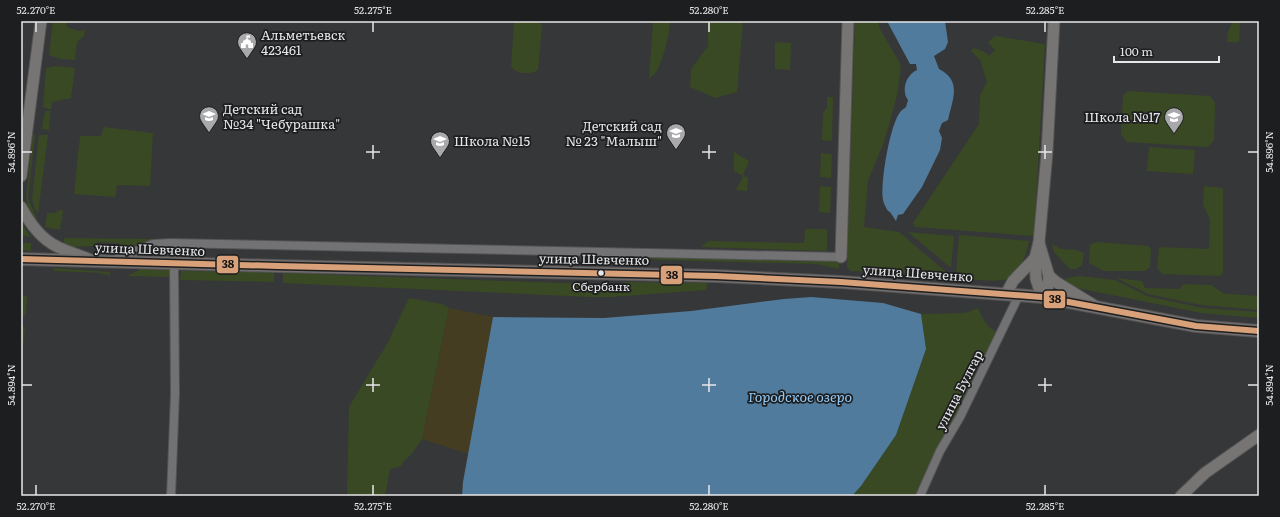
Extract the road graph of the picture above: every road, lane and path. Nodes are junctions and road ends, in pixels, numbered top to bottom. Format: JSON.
{"nodes":[{"id":1,"x":41,"y":21,"type":"edge"},
{"id":2,"x":848,"y":21,"type":"edge"},
{"id":3,"x":1054,"y":21,"type":"edge"},
{"id":4,"x":21,"y":176,"type":"edge"},
{"id":5,"x":21,"y":207,"type":"edge"},
{"id":6,"x":1039,"y":242,"type":"junction"},
{"id":7,"x":841,"y":257,"type":"joint"},
{"id":8,"x":1035,"y":258,"type":"junction"},
{"id":9,"x":21,"y":259,"type":"edge"},
{"id":10,"x":93,"y":261,"type":"junction"},
{"id":11,"x":112,"y":261,"type":"junction"},
{"id":12,"x":174,"y":264,"type":"junction"},
{"id":13,"x":1048,"y":276,"type":"junction"},
{"id":14,"x":1006,"y":294,"type":"junction"},
{"id":15,"x":1019,"y":295,"type":"junction"},
{"id":16,"x":1042,"y":297,"type":"junction"},
{"id":17,"x":1097,"y":307,"type":"junction"},
{"id":18,"x":1259,"y":331,"type":"edge"},
{"id":19,"x":1259,"y":435,"type":"edge"},
{"id":20,"x":171,"y":496,"type":"edge"},
{"id":21,"x":920,"y":496,"type":"edge"},
{"id":22,"x":1181,"y":496,"type":"edge"}],
"edges":[{"from":1,"to":4,"type":"street"},
{"from":2,"to":7,"type":"street"},
{"from":3,"to":6,"type":"street"},
{"from":5,"to":10,"type":"street"},
{"from":6,"to":8,"type":"street"},
{"from":6,"to":13,"type":"street"},
{"from":7,"to":11,"type":"street"},
{"from":8,"to":14,"type":"street"},
{"from":8,"to":16,"type":"street"},
{"from":9,"to":10,"type":"main road","name":"улица Шевченко"},
{"from":10,"to":11,"type":"main road","name":"улица Шевченко"},
{"from":11,"to":12,"type":"main road","name":"улица Шевченко"},
{"from":12,"to":14,"type":"main road","name":"улица Шевченко"},
{"from":12,"to":20,"type":"street"},
{"from":13,"to":16,"type":"street"},
{"from":13,"to":17,"type":"street"},
{"from":14,"to":15,"type":"main road","name":"улица Шевченко"},
{"from":15,"to":16,"type":"main road","name":"улица Шевченко"},
{"from":15,"to":21,"type":"street","name":"улица Булгар"},
{"from":16,"to":17,"type":"main road","name":"улица Шевченко"},
{"from":17,"to":18,"type":"main road","name":"улица Шевченко"},
{"from":19,"to":22,"type":"street"}]}
